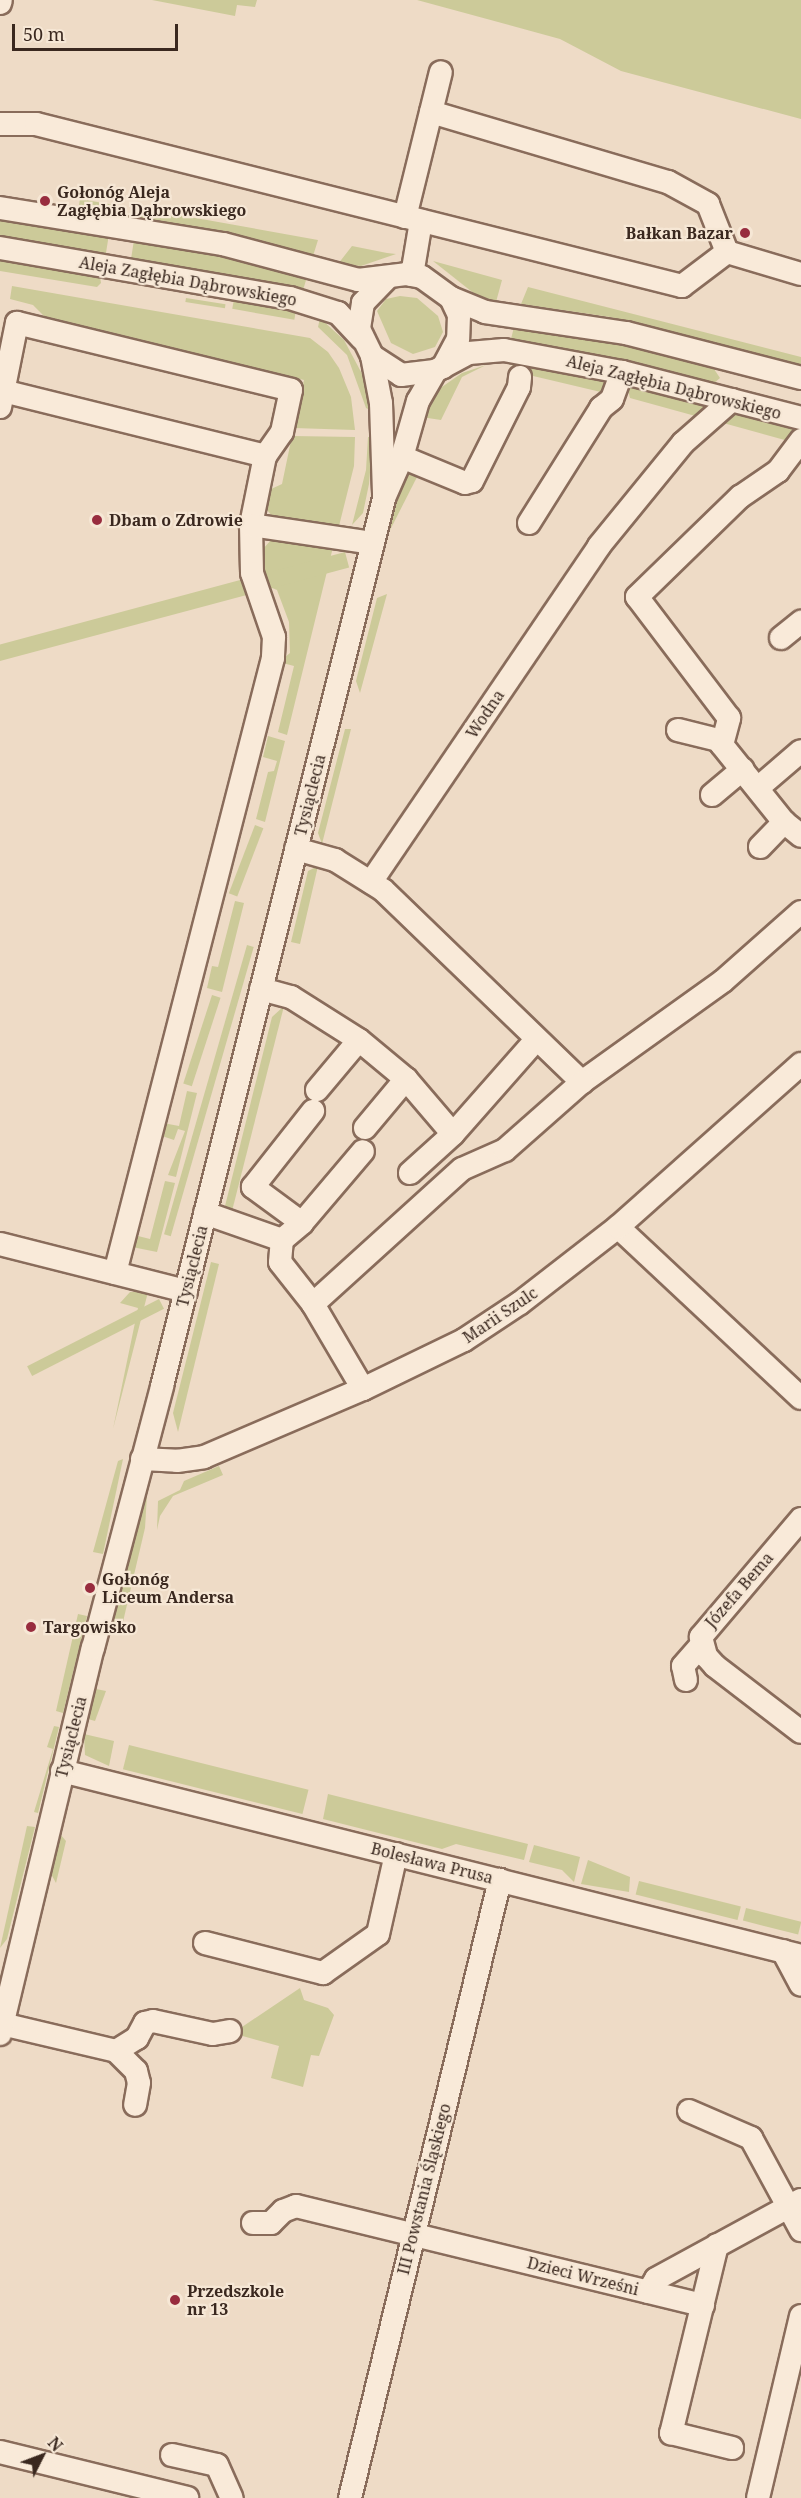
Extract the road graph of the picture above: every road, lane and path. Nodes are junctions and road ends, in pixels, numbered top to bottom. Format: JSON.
{"nodes":[{"id":1,"x":441,"y":72,"type":"dead end"},
{"id":2,"x":431,"y":112,"type":"junction"},
{"id":3,"x":0,"y":124,"type":"edge"},
{"id":4,"x":0,"y":208,"type":"edge"},
{"id":5,"x":413,"y":219,"type":"junction"},
{"id":6,"x":0,"y":248,"type":"edge"},
{"id":7,"x":727,"y":252,"type":"junction"},
{"id":8,"x":801,"y":274,"type":"edge"},
{"id":9,"x":412,"y":275,"type":"junction"},
{"id":10,"x":388,"y":277,"type":"junction"},
{"id":11,"x":451,"y":298,"type":"junction"},
{"id":12,"x":6,"y":346,"type":"edge"},
{"id":13,"x":368,"y":348,"type":"junction"},
{"id":14,"x":439,"y":369,"type":"junction"},
{"id":15,"x":622,"y":372,"type":"junction"},
{"id":16,"x":520,"y":377,"type":"dead end"},
{"id":17,"x":801,"y":378,"type":"edge"},
{"id":18,"x":2,"y":399,"type":"edge"},
{"id":19,"x":732,"y":400,"type":"junction"},
{"id":20,"x":801,"y":418,"type":"edge"},
{"id":21,"x":801,"y":440,"type":"edge"},
{"id":22,"x":264,"y":456,"type":"junction"},
{"id":23,"x":402,"y":457,"type":"junction"},
{"id":24,"x":384,"y":498,"type":"junction"},
{"id":25,"x":529,"y":523,"type":"dead end"},
{"id":26,"x":251,"y":525,"type":"junction"},
{"id":27,"x":373,"y":543,"type":"junction"},
{"id":28,"x":801,"y":622,"type":"edge"},
{"id":29,"x":781,"y":638,"type":"dead end"},
{"id":30,"x":678,"y":730,"type":"dead end"},
{"id":31,"x":722,"y":745,"type":"junction"},
{"id":32,"x":801,"y":751,"type":"edge"},
{"id":33,"x":743,"y":769,"type":"junction"},
{"id":34,"x":759,"y":787,"type":"junction"},
{"id":35,"x":712,"y":795,"type":"dead end"},
{"id":36,"x":792,"y":829,"type":"edge"},
{"id":37,"x":760,"y":847,"type":"dead end"},
{"id":38,"x":296,"y":849,"type":"junction"},
{"id":39,"x":371,"y":882,"type":"junction"},
{"id":40,"x":801,"y":912,"type":"edge"},
{"id":41,"x":261,"y":989,"type":"junction"},
{"id":42,"x":359,"y":1040,"type":"junction"},
{"id":43,"x":536,"y":1040,"type":"junction"},
{"id":44,"x":801,"y":1064,"type":"edge"},
{"id":45,"x":406,"y":1078,"type":"junction"},
{"id":46,"x":582,"y":1082,"type":"junction"},
{"id":47,"x":365,"y":1128,"type":"dead end"},
{"id":48,"x":453,"y":1134,"type":"junction"},
{"id":49,"x":363,"y":1151,"type":"dead end"},
{"id":50,"x":410,"y":1173,"type":"dead end"},
{"id":51,"x":205,"y":1213,"type":"junction"},
{"id":52,"x":302,"y":1223,"type":"junction"},
{"id":53,"x":618,"y":1227,"type":"junction"},
{"id":54,"x":282,"y":1240,"type":"junction"},
{"id":55,"x":0,"y":1244,"type":"edge"},
{"id":56,"x":115,"y":1273,"type":"junction"},
{"id":57,"x":186,"y":1291,"type":"junction"},
{"id":58,"x":313,"y":1304,"type":"junction"},
{"id":59,"x":363,"y":1389,"type":"junction"},
{"id":60,"x":801,"y":1398,"type":"edge"},
{"id":61,"x":142,"y":1459,"type":"junction"},
{"id":62,"x":801,"y":1519,"type":"edge"},
{"id":63,"x":701,"y":1645,"type":"junction"},
{"id":64,"x":686,"y":1680,"type":"dead end"},
{"id":65,"x":801,"y":1732,"type":"edge"},
{"id":66,"x":62,"y":1771,"type":"junction"},
{"id":67,"x":396,"y":1854,"type":"junction"},
{"id":68,"x":500,"y":1880,"type":"junction"},
{"id":69,"x":205,"y":1943,"type":"dead end"},
{"id":70,"x":792,"y":1953,"type":"edge"},
{"id":71,"x":7,"y":1966,"type":"edge"},
{"id":72,"x":801,"y":1985,"type":"edge"},
{"id":73,"x":2,"y":2023,"type":"edge"},
{"id":74,"x":230,"y":2031,"type":"dead end"},
{"id":75,"x":137,"y":2038,"type":"junction"},
{"id":76,"x":116,"y":2051,"type":"junction"},
{"id":77,"x":133,"y":2067,"type":"junction"},
{"id":78,"x":135,"y":2105,"type":"dead end"},
{"id":79,"x":689,"y":2111,"type":"dead end"},
{"id":80,"x":795,"y":2203,"type":"edge"},
{"id":81,"x":253,"y":2223,"type":"dead end"},
{"id":82,"x":801,"y":2230,"type":"edge"},
{"id":83,"x":413,"y":2234,"type":"junction"},
{"id":84,"x":717,"y":2245,"type":"junction"},
{"id":85,"x":648,"y":2292,"type":"junction"},
{"id":86,"x":703,"y":2306,"type":"junction"},
{"id":87,"x":801,"y":2316,"type":"edge"},
{"id":88,"x":732,"y":2448,"type":"dead end"},
{"id":89,"x":0,"y":2452,"type":"edge"},
{"id":90,"x":172,"y":2455,"type":"dead end"},
{"id":91,"x":187,"y":2498,"type":"edge"},
{"id":92,"x":232,"y":2498,"type":"edge"},
{"id":93,"x":350,"y":2498,"type":"edge"},
{"id":94,"x":758,"y":2498,"type":"edge"}],
"edges":[{"from":1,"to":2,"type":"street"},
{"from":2,"to":5,"type":"street"},
{"from":2,"to":7,"type":"street"},
{"from":3,"to":5,"type":"street"},
{"from":4,"to":10,"type":"street"},
{"from":5,"to":7,"type":"street"},
{"from":5,"to":9,"type":"street"},
{"from":6,"to":13,"type":"street","name":"Aleja Zagłębia Dąbrowskiego"},
{"from":7,"to":8,"type":"street"},
{"from":9,"to":10,"type":"street"},
{"from":9,"to":11,"type":"street"},
{"from":10,"to":13,"type":"street"},
{"from":11,"to":14,"type":"street"},
{"from":11,"to":17,"type":"street"},
{"from":12,"to":18,"type":"street"},
{"from":12,"to":22,"type":"street"},
{"from":13,"to":14,"type":"street"},
{"from":13,"to":24,"type":"street","name":"Tysiąclecia"},
{"from":14,"to":15,"type":"street","name":"Aleja Zagłębia Dąbrowskiego"},
{"from":14,"to":23,"type":"street","name":"Tysiąclecia"},
{"from":15,"to":19,"type":"street","name":"Aleja Zagłębia Dąbrowskiego"},
{"from":15,"to":25,"type":"street"},
{"from":16,"to":23,"type":"street"},
{"from":18,"to":22,"type":"street"},
{"from":19,"to":20,"type":"street","name":"Aleja Zagłębia Dąbrowskiego"},
{"from":19,"to":39,"type":"street","name":"Wodna"},
{"from":21,"to":31,"type":"street"},
{"from":22,"to":26,"type":"street"},
{"from":23,"to":24,"type":"street","name":"Tysiąclecia"},
{"from":24,"to":27,"type":"street","name":"Tysiąclecia"},
{"from":26,"to":27,"type":"street"},
{"from":26,"to":56,"type":"street"},
{"from":27,"to":38,"type":"street","name":"Tysiąclecia"},
{"from":28,"to":29,"type":"street"},
{"from":30,"to":31,"type":"street"},
{"from":31,"to":33,"type":"street"},
{"from":32,"to":34,"type":"street"},
{"from":33,"to":34,"type":"street"},
{"from":33,"to":35,"type":"street"},
{"from":34,"to":36,"type":"street"},
{"from":36,"to":37,"type":"street"},
{"from":38,"to":39,"type":"street"},
{"from":38,"to":41,"type":"street","name":"Tysiąclecia"},
{"from":39,"to":43,"type":"street"},
{"from":40,"to":46,"type":"street"},
{"from":41,"to":42,"type":"street"},
{"from":41,"to":51,"type":"street","name":"Tysiąclecia"},
{"from":42,"to":45,"type":"street"},
{"from":42,"to":52,"type":"street"},
{"from":43,"to":46,"type":"street"},
{"from":43,"to":48,"type":"street"},
{"from":44,"to":53,"type":"street","name":"Marii Szulc"},
{"from":45,"to":47,"type":"street"},
{"from":45,"to":48,"type":"street"},
{"from":46,"to":58,"type":"street"},
{"from":48,"to":50,"type":"street"},
{"from":49,"to":52,"type":"street"},
{"from":51,"to":54,"type":"street"},
{"from":51,"to":57,"type":"street","name":"Tysiąclecia"},
{"from":52,"to":54,"type":"street"},
{"from":53,"to":59,"type":"street","name":"Marii Szulc"},
{"from":53,"to":60,"type":"street"},
{"from":54,"to":58,"type":"street"},
{"from":55,"to":56,"type":"street"},
{"from":56,"to":57,"type":"street"},
{"from":57,"to":61,"type":"street","name":"Tysiąclecia"},
{"from":58,"to":59,"type":"street"},
{"from":59,"to":61,"type":"street","name":"Marii Szulc"},
{"from":61,"to":66,"type":"street","name":"Tysiąclecia"},
{"from":62,"to":63,"type":"street","name":"Józefa Bema"},
{"from":63,"to":64,"type":"street"},
{"from":63,"to":65,"type":"street","name":"Józefa Bema"},
{"from":66,"to":67,"type":"street","name":"Bolesława Prusa"},
{"from":66,"to":71,"type":"street","name":"Tysiąclecia"},
{"from":67,"to":68,"type":"street","name":"Bolesława Prusa"},
{"from":67,"to":69,"type":"street"},
{"from":68,"to":70,"type":"street","name":"Bolesława Prusa"},
{"from":68,"to":83,"type":"street","name":"III Powstania Śląskiego"},
{"from":70,"to":72,"type":"street"},
{"from":71,"to":73,"type":"street","name":"Tysiąclecia"},
{"from":73,"to":76,"type":"street"},
{"from":74,"to":75,"type":"street"},
{"from":75,"to":76,"type":"street"},
{"from":75,"to":77,"type":"street"},
{"from":76,"to":77,"type":"street"},
{"from":77,"to":78,"type":"street"},
{"from":79,"to":80,"type":"street"},
{"from":80,"to":82,"type":"street"},
{"from":80,"to":84,"type":"street","name":"Dzieci Wrześni"},
{"from":81,"to":83,"type":"street","name":"Dzieci Wrześni"},
{"from":83,"to":85,"type":"street","name":"Dzieci Wrześni"},
{"from":83,"to":93,"type":"street","name":"III Powstania Śląskiego"},
{"from":84,"to":85,"type":"street","name":"Dzieci Wrześni"},
{"from":84,"to":86,"type":"street"},
{"from":85,"to":86,"type":"street"},
{"from":86,"to":88,"type":"street"},
{"from":87,"to":94,"type":"street"},
{"from":89,"to":91,"type":"street"},
{"from":90,"to":92,"type":"street"}]}
